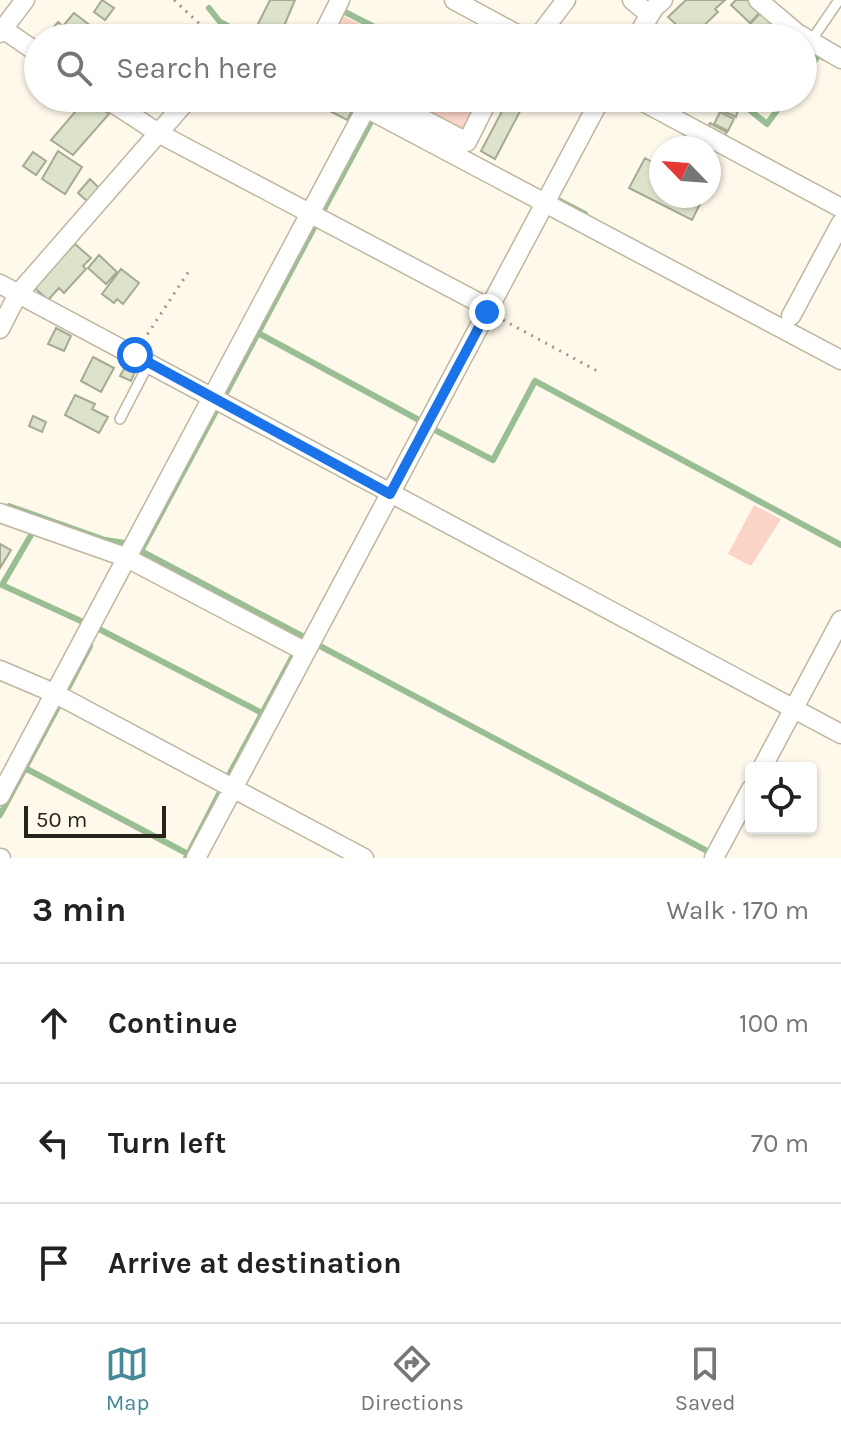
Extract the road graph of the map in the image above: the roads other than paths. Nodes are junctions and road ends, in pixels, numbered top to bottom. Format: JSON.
{"nodes":[{"id":1,"x":25,"y":0,"type":"edge"},
{"id":2,"x":340,"y":0,"type":"edge"},
{"id":3,"x":454,"y":0,"type":"edge"},
{"id":4,"x":566,"y":0,"type":"edge"},
{"id":5,"x":632,"y":0,"type":"edge"},
{"id":6,"x":663,"y":0,"type":"edge"},
{"id":7,"x":758,"y":0,"type":"edge"},
{"id":8,"x":839,"y":0,"type":"edge"},
{"id":9,"x":650,"y":15,"type":"junction"},
{"id":10,"x":328,"y":24,"type":"edge"},
{"id":11,"x":499,"y":24,"type":"edge"},
{"id":12,"x":541,"y":24,"type":"edge"},
{"id":13,"x":645,"y":24,"type":"edge"},
{"id":14,"x":783,"y":24,"type":"edge"},
{"id":15,"x":812,"y":24,"type":"edge"},
{"id":16,"x":1,"y":30,"type":"edge"},
{"id":17,"x":24,"y":44,"type":"edge"},
{"id":18,"x":817,"y":47,"type":"edge"},
{"id":19,"x":841,"y":59,"type":"edge"},
{"id":20,"x":126,"y":112,"type":"edge"},
{"id":21,"x":178,"y":112,"type":"edge"},
{"id":22,"x":364,"y":112,"type":"edge"},
{"id":23,"x":373,"y":112,"type":"edge"},
{"id":24,"x":410,"y":112,"type":"edge"},
{"id":25,"x":482,"y":112,"type":"edge"},
{"id":26,"x":594,"y":112,"type":"edge"},
{"id":27,"x":662,"y":112,"type":"edge"},
{"id":28,"x":160,"y":134,"type":"junction"},
{"id":29,"x":545,"y":204,"type":"junction"},
{"id":30,"x":841,"y":208,"type":"edge"},
{"id":31,"x":311,"y":214,"type":"junction"},
{"id":32,"x":841,"y":223,"type":"edge"},
{"id":33,"x":0,"y":284,"type":"edge"},
{"id":34,"x":18,"y":294,"type":"junction"},
{"id":35,"x":488,"y":310,"type":"junction"},
{"id":36,"x":791,"y":316,"type":"dead end"},
{"id":37,"x":0,"y":329,"type":"edge"},
{"id":38,"x":142,"y":359,"type":"junction"},
{"id":39,"x":841,"y":360,"type":"edge"},
{"id":40,"x":212,"y":396,"type":"junction"},
{"id":41,"x":120,"y":419,"type":"dead end"},
{"id":42,"x":390,"y":494,"type":"junction"},
{"id":43,"x":0,"y":513,"type":"edge"},
{"id":44,"x":125,"y":557,"type":"junction"},
{"id":45,"x":841,"y":620,"type":"edge"},
{"id":46,"x":306,"y":652,"type":"junction"},
{"id":47,"x":0,"y":670,"type":"edge"},
{"id":48,"x":54,"y":693,"type":"junction"},
{"id":49,"x":794,"y":709,"type":"junction"},
{"id":50,"x":841,"y":734,"type":"edge"},
{"id":51,"x":765,"y":762,"type":"edge"},
{"id":52,"x":233,"y":788,"type":"junction"},
{"id":53,"x":0,"y":796,"type":"edge"},
{"id":54,"x":745,"y":800,"type":"edge"},
{"id":55,"x":196,"y":858,"type":"edge"},
{"id":56,"x":364,"y":858,"type":"edge"},
{"id":57,"x":714,"y":858,"type":"edge"}],
"edges":[{"from":1,"to":16,"type":"street"},
{"from":2,"to":10,"type":"street"},
{"from":3,"to":11,"type":"street"},
{"from":4,"to":12,"type":"street"},
{"from":5,"to":9,"type":"street"},
{"from":6,"to":9,"type":"street"},
{"from":7,"to":14,"type":"street"},
{"from":8,"to":15,"type":"lane"},
{"from":9,"to":13,"type":"street"},
{"from":16,"to":17,"type":"street"},
{"from":18,"to":19,"type":"street"},
{"from":20,"to":28,"type":"street"},
{"from":21,"to":28,"type":"street"},
{"from":22,"to":31,"type":"street"},
{"from":23,"to":29,"type":"street"},
{"from":24,"to":25,"type":"street"},
{"from":26,"to":29,"type":"street"},
{"from":27,"to":30,"type":"street"},
{"from":28,"to":31,"type":"street"},
{"from":28,"to":34,"type":"street"},
{"from":29,"to":35,"type":"street"},
{"from":29,"to":39,"type":"street"},
{"from":31,"to":35,"type":"street"},
{"from":31,"to":40,"type":"street"},
{"from":32,"to":36,"type":"street"},
{"from":33,"to":34,"type":"street"},
{"from":34,"to":37,"type":"street"},
{"from":34,"to":38,"type":"street"},
{"from":35,"to":42,"type":"street"},
{"from":38,"to":40,"type":"street"},
{"from":38,"to":41,"type":"lane"},
{"from":40,"to":42,"type":"street"},
{"from":40,"to":44,"type":"street"},
{"from":42,"to":46,"type":"street"},
{"from":42,"to":49,"type":"street"},
{"from":43,"to":44,"type":"street"},
{"from":44,"to":46,"type":"street"},
{"from":44,"to":48,"type":"street"},
{"from":45,"to":49,"type":"street"},
{"from":46,"to":52,"type":"street"},
{"from":47,"to":48,"type":"street"},
{"from":48,"to":52,"type":"street"},
{"from":48,"to":53,"type":"street"},
{"from":49,"to":50,"type":"street"},
{"from":49,"to":51,"type":"street"},
{"from":52,"to":55,"type":"street"},
{"from":52,"to":56,"type":"street"},
{"from":54,"to":57,"type":"street"}]}
